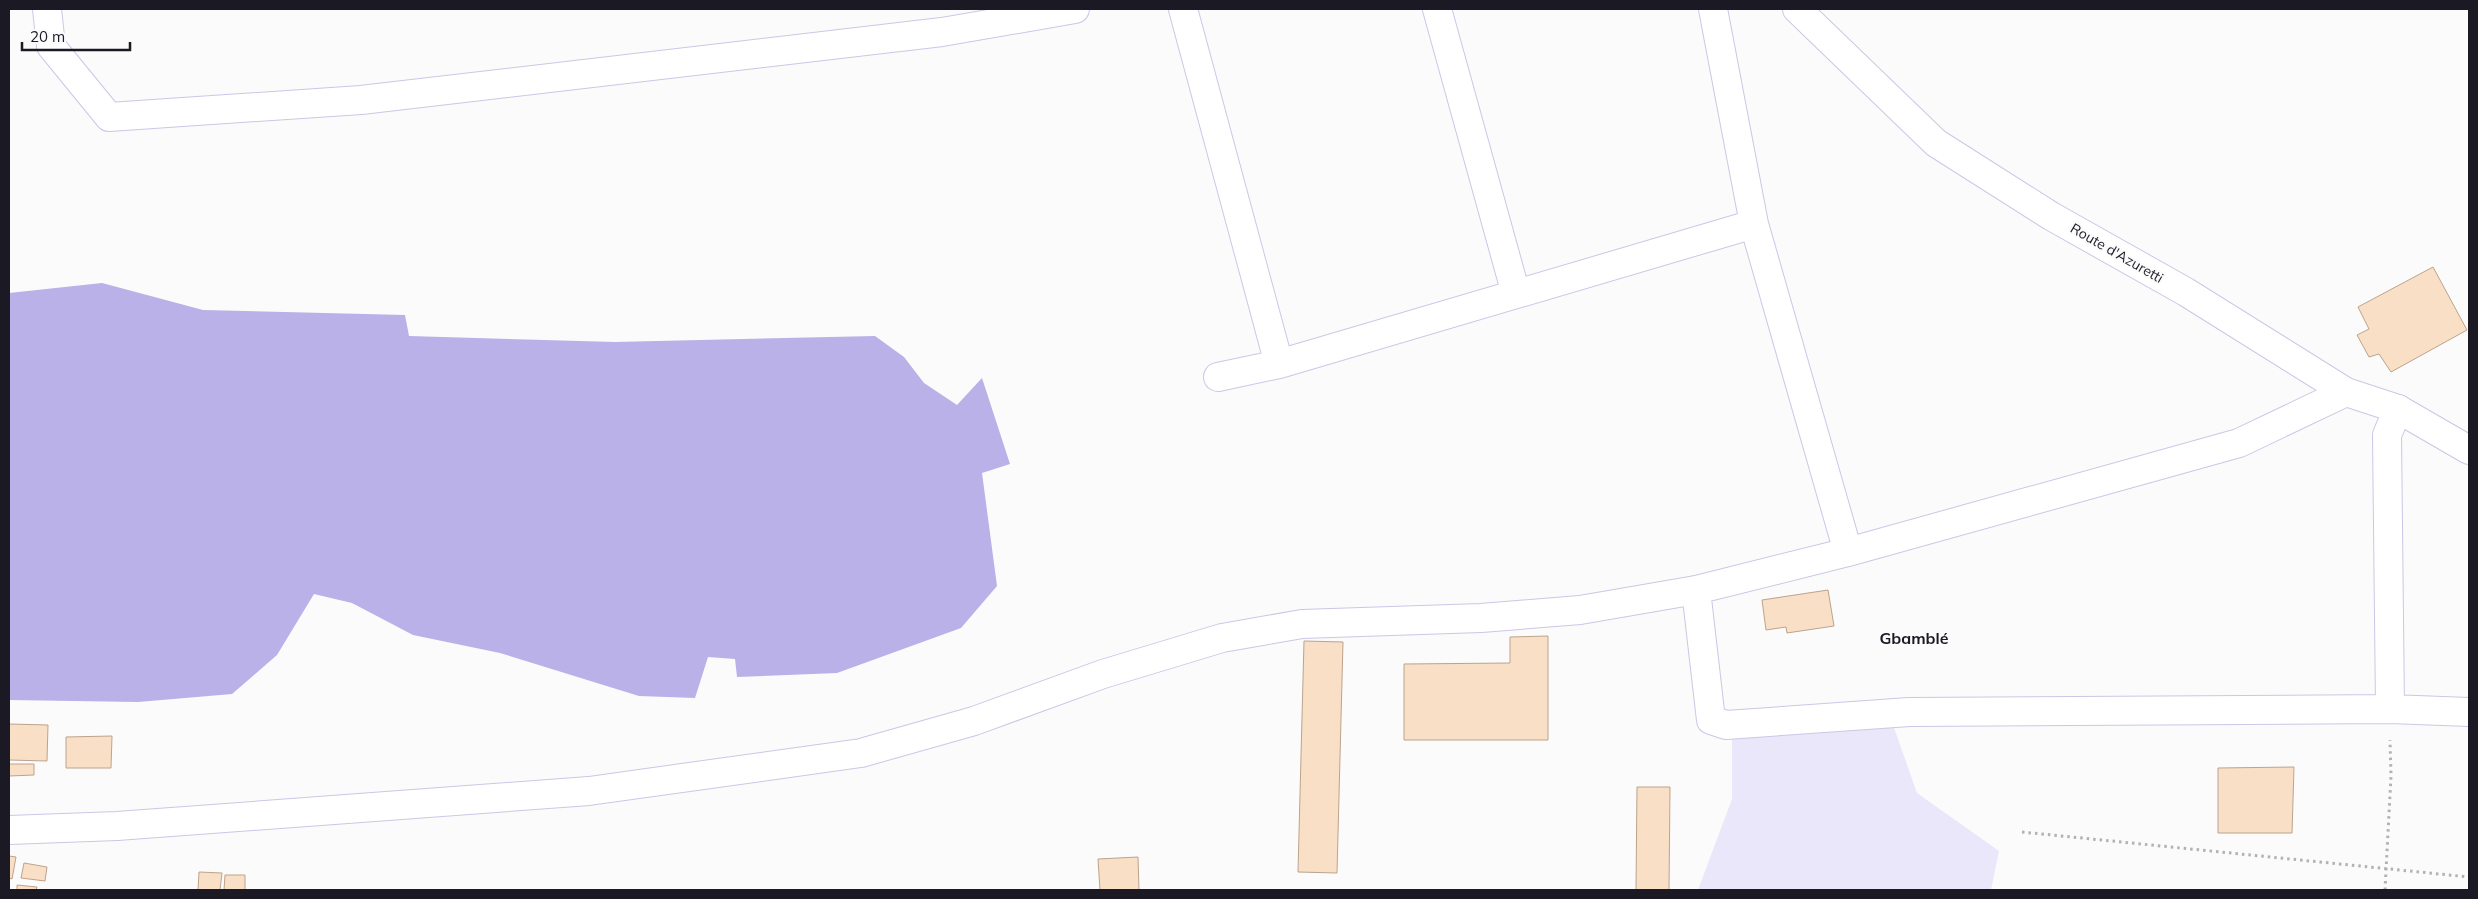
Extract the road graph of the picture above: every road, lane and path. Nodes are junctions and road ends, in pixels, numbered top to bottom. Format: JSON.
{"nodes":[{"id":1,"x":46,"y":9,"type":"edge"},
{"id":2,"x":1075,"y":9,"type":"edge"},
{"id":3,"x":1183,"y":9,"type":"edge"},
{"id":4,"x":1437,"y":9,"type":"edge"},
{"id":5,"x":1713,"y":9,"type":"edge"},
{"id":6,"x":1797,"y":9,"type":"edge"},
{"id":7,"x":1754,"y":224,"type":"junction"},
{"id":8,"x":1516,"y":294,"type":"junction"},
{"id":9,"x":1279,"y":364,"type":"junction"},
{"id":10,"x":1218,"y":378,"type":"dead end"},
{"id":11,"x":2346,"y":392,"type":"junction"},
{"id":12,"x":2398,"y":409,"type":"junction"},
{"id":13,"x":2469,"y":450,"type":"edge"},
{"id":14,"x":1848,"y":552,"type":"junction"},
{"id":15,"x":1696,"y":590,"type":"junction"},
{"id":16,"x":2390,"y":710,"type":"junction"},
{"id":17,"x":2469,"y":712,"type":"edge"},
{"id":18,"x":9,"y":830,"type":"edge"},
{"id":19,"x":2022,"y":832,"type":"dead end"},
{"id":20,"x":2388,"y":869,"type":"junction"},
{"id":21,"x":2469,"y":877,"type":"edge"},
{"id":22,"x":2385,"y":890,"type":"edge"}],
"edges":[{"from":1,"to":2,"type":"street"},
{"from":3,"to":9,"type":"street"},
{"from":4,"to":8,"type":"street"},
{"from":5,"to":7,"type":"street"},
{"from":6,"to":11,"type":"street","name":"Route d'Azuretti"},
{"from":7,"to":8,"type":"street"},
{"from":7,"to":14,"type":"street"},
{"from":8,"to":9,"type":"street"},
{"from":9,"to":10,"type":"street"},
{"from":11,"to":12,"type":"street","name":"Route d'Azuretti"},
{"from":11,"to":14,"type":"street"},
{"from":12,"to":13,"type":"street","name":"Route d'Azuretti"},
{"from":12,"to":16,"type":"street"},
{"from":14,"to":15,"type":"street"},
{"from":15,"to":16,"type":"street"},
{"from":15,"to":18,"type":"street"},
{"from":16,"to":17,"type":"street"},
{"from":16,"to":20,"type":"path"},
{"from":19,"to":20,"type":"path"},
{"from":20,"to":21,"type":"path"},
{"from":20,"to":22,"type":"path"}]}
